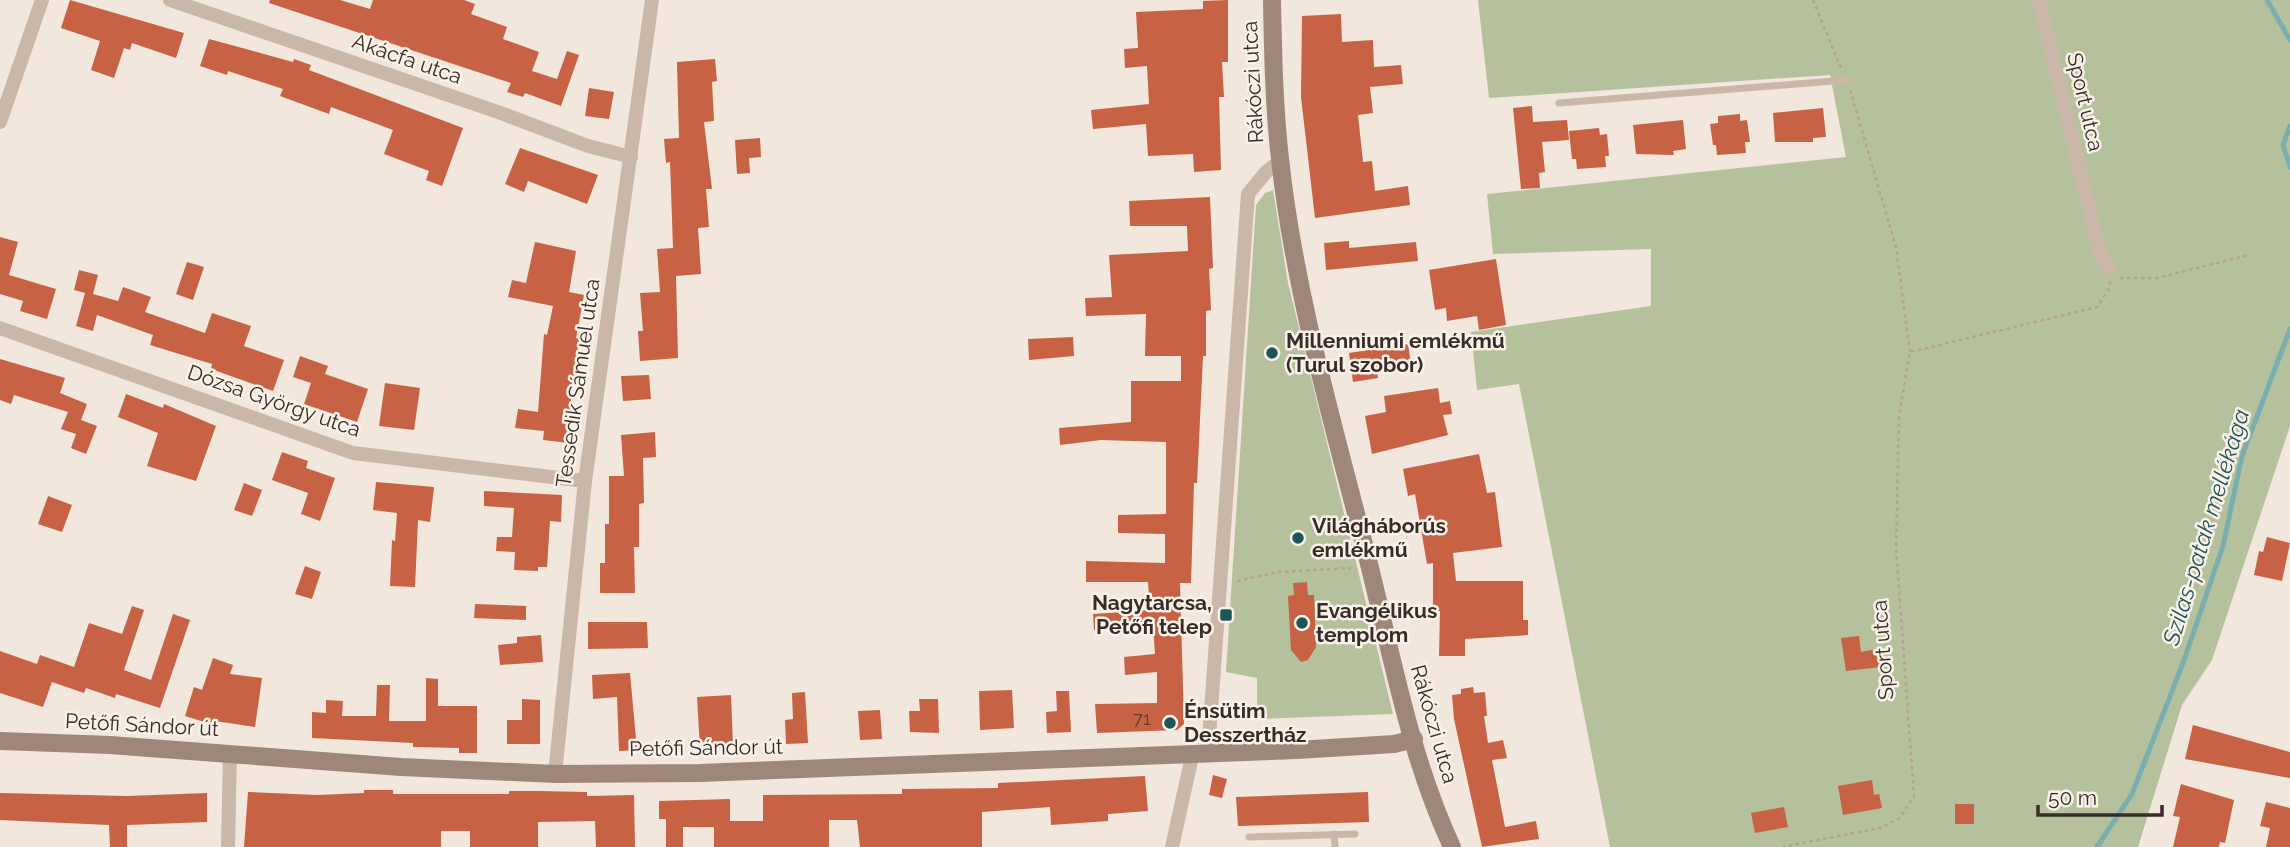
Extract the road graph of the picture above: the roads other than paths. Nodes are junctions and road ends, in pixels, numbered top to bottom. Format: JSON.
{"nodes":[{"id":1,"x":42,"y":0,"type":"edge"},
{"id":2,"x":170,"y":0,"type":"edge"},
{"id":3,"x":652,"y":0,"type":"edge"},
{"id":4,"x":1272,"y":0,"type":"edge"},
{"id":5,"x":2039,"y":0,"type":"edge"},
{"id":6,"x":1846,"y":80,"type":"road end"},
{"id":7,"x":1559,"y":103,"type":"dead end"},
{"id":8,"x":0,"y":122,"type":"edge"},
{"id":9,"x":631,"y":157,"type":"junction"},
{"id":10,"x":1280,"y":161,"type":"junction"},
{"id":11,"x":2109,"y":268,"type":"road end"},
{"id":12,"x":0,"y":328,"type":"edge"},
{"id":13,"x":585,"y":481,"type":"junction"},
{"id":14,"x":1414,"y":739,"type":"junction"},
{"id":15,"x":0,"y":741,"type":"edge"},
{"id":16,"x":230,"y":752,"type":"junction"},
{"id":17,"x":1200,"y":752,"type":"junction"},
{"id":18,"x":555,"y":774,"type":"junction"},
{"id":19,"x":1334,"y":834,"type":"junction"},
{"id":20,"x":1355,"y":834,"type":"dead end"},
{"id":21,"x":1248,"y":837,"type":"dead end"},
{"id":22,"x":228,"y":847,"type":"edge"},
{"id":23,"x":1172,"y":847,"type":"edge"},
{"id":24,"x":1335,"y":847,"type":"edge"},
{"id":25,"x":1452,"y":847,"type":"edge"}],
"edges":[{"from":1,"to":8,"type":"street"},
{"from":2,"to":9,"type":"street","name":"Akácfa utca"},
{"from":3,"to":9,"type":"street","name":"Tessedik Sámuel utca"},
{"from":4,"to":10,"type":"main road","name":"Rákóczi utca"},
{"from":5,"to":11,"type":"street","name":"Sport utca"},
{"from":6,"to":7,"type":"lane"},
{"from":9,"to":13,"type":"street","name":"Tessedik Sámuel utca"},
{"from":10,"to":14,"type":"main road","name":"Rákóczi utca"},
{"from":10,"to":17,"type":"street","name":"Rákóczi utca"},
{"from":12,"to":13,"type":"street","name":"Dózsa György utca"},
{"from":13,"to":18,"type":"street","name":"Tessedik Sámuel utca"},
{"from":14,"to":17,"type":"main road","name":"Petőfi Sándor út"},
{"from":14,"to":25,"type":"main road","name":"Rákóczi utca"},
{"from":15,"to":16,"type":"main road","name":"Petőfi Sándor út"},
{"from":16,"to":18,"type":"main road","name":"Petőfi Sándor út"},
{"from":16,"to":22,"type":"street"},
{"from":17,"to":18,"type":"main road","name":"Petőfi Sándor út"},
{"from":17,"to":23,"type":"street","name":"Rákóczi utca"},
{"from":19,"to":20,"type":"lane"},
{"from":19,"to":21,"type":"lane"},
{"from":19,"to":24,"type":"lane"}]}
